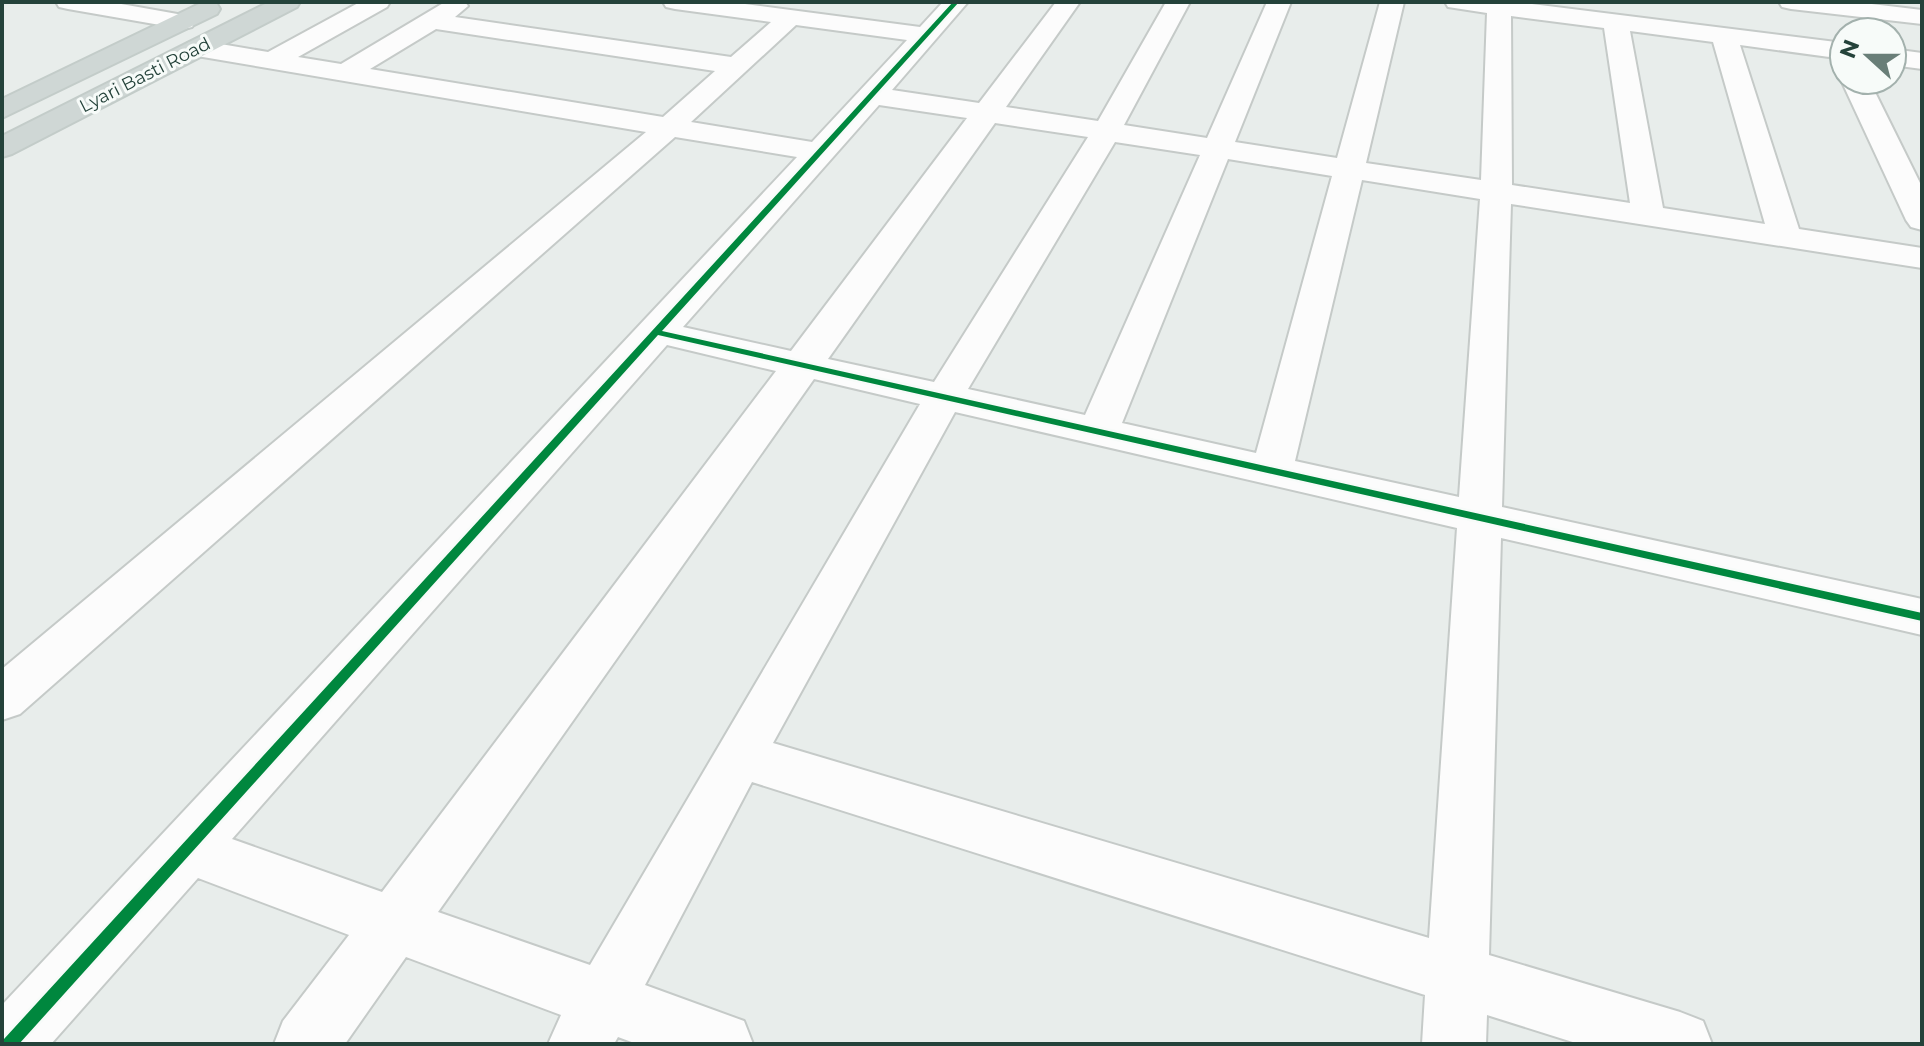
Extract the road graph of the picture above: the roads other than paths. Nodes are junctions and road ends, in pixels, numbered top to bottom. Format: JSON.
{"nodes":[{"id":1,"x":68,"y":2,"type":"edge"},
{"id":2,"x":224,"y":2,"type":"edge"},
{"id":3,"x":288,"y":2,"type":"edge"},
{"id":4,"x":378,"y":2,"type":"edge"},
{"id":5,"x":462,"y":2,"type":"edge"},
{"id":6,"x":683,"y":2,"type":"edge"},
{"id":7,"x":956,"y":2,"type":"edge"},
{"id":8,"x":1068,"y":2,"type":"edge"},
{"id":9,"x":1178,"y":2,"type":"edge"},
{"id":10,"x":1279,"y":2,"type":"edge"},
{"id":11,"x":1392,"y":2,"type":"edge"},
{"id":12,"x":1457,"y":2,"type":"edge"},
{"id":13,"x":1791,"y":2,"type":"edge"},
{"id":14,"x":1499,"y":7,"type":"junction"},
{"id":15,"x":791,"y":17,"type":"junction"},
{"id":16,"x":1922,"y":17,"type":"edge"},
{"id":17,"x":432,"y":21,"type":"junction"},
{"id":18,"x":183,"y":22,"type":"junction"},
{"id":19,"x":1616,"y":22,"type":"junction"},
{"id":20,"x":925,"y":35,"type":"junction"},
{"id":21,"x":1724,"y":36,"type":"junction"},
{"id":22,"x":197,"y":48,"type":"junction"},
{"id":23,"x":1828,"y":51,"type":"edge"},
{"id":24,"x":271,"y":61,"type":"junction"},
{"id":25,"x":736,"y":66,"type":"junction"},
{"id":26,"x":345,"y":73,"type":"junction"},
{"id":27,"x":871,"y":95,"type":"junction"},
{"id":28,"x":1863,"y":96,"type":"edge"},
{"id":29,"x":2,"y":110,"type":"edge"},
{"id":30,"x":986,"y":113,"type":"junction"},
{"id":31,"x":669,"y":127,"type":"junction"},
{"id":32,"x":1106,"y":132,"type":"junction"},
{"id":33,"x":2,"y":148,"type":"edge"},
{"id":34,"x":1217,"y":149,"type":"junction"},
{"id":35,"x":819,"y":152,"type":"junction"},
{"id":36,"x":1349,"y":169,"type":"junction"},
{"id":37,"x":1496,"y":192,"type":"junction"},
{"id":38,"x":1648,"y":216,"type":"junction"},
{"id":39,"x":1922,"y":220,"type":"edge"},
{"id":40,"x":1785,"y":237,"type":"junction"},
{"id":41,"x":1922,"y":258,"type":"edge"},
{"id":42,"x":656,"y":332,"type":"junction"},
{"id":43,"x":802,"y":365,"type":"junction"},
{"id":44,"x":944,"y":397,"type":"junction"},
{"id":45,"x":1098,"y":432,"type":"junction"},
{"id":46,"x":1272,"y":471,"type":"junction"},
{"id":47,"x":1480,"y":517,"type":"junction"},
{"id":48,"x":1922,"y":617,"type":"edge"},
{"id":49,"x":2,"y":699,"type":"edge"},
{"id":50,"x":739,"y":755,"type":"junction"},
{"id":51,"x":187,"y":848,"type":"junction"},
{"id":52,"x":394,"y":924,"type":"junction"},
{"id":53,"x":1458,"y":976,"type":"junction"},
{"id":54,"x":592,"y":1022,"type":"edge"},
{"id":55,"x":9,"y":1044,"type":"edge"},
{"id":56,"x":306,"y":1044,"type":"edge"},
{"id":57,"x":721,"y":1044,"type":"edge"},
{"id":58,"x":1454,"y":1044,"type":"edge"},
{"id":59,"x":1680,"y":1044,"type":"edge"}],
"edges":[{"from":1,"to":18,"type":"street"},
{"from":2,"to":18,"type":"main road","name":"Lyari Basti Road"},
{"from":3,"to":22,"type":"main road","name":"Lyari Basti Road"},
{"from":4,"to":24,"type":"street"},
{"from":5,"to":17,"type":"street"},
{"from":6,"to":15,"type":"street"},
{"from":7,"to":20,"type":"street"},
{"from":8,"to":30,"type":"street"},
{"from":9,"to":32,"type":"street"},
{"from":10,"to":34,"type":"street"},
{"from":11,"to":36,"type":"street"},
{"from":12,"to":14,"type":"street"},
{"from":13,"to":16,"type":"street"},
{"from":14,"to":19,"type":"street"},
{"from":14,"to":37,"type":"street"},
{"from":15,"to":20,"type":"street"},
{"from":15,"to":25,"type":"street"},
{"from":17,"to":25,"type":"street"},
{"from":17,"to":26,"type":"street"},
{"from":18,"to":29,"type":"main road","name":"Lyari Basti Road"},
{"from":19,"to":21,"type":"street"},
{"from":19,"to":38,"type":"street"},
{"from":20,"to":27,"type":"street"},
{"from":21,"to":23,"type":"street"},
{"from":21,"to":40,"type":"street"},
{"from":22,"to":24,"type":"street"},
{"from":22,"to":33,"type":"main road","name":"Lyari Basti Road"},
{"from":24,"to":26,"type":"street"},
{"from":25,"to":31,"type":"street"},
{"from":26,"to":31,"type":"street"},
{"from":27,"to":30,"type":"street"},
{"from":27,"to":35,"type":"street"},
{"from":28,"to":39,"type":"street"},
{"from":30,"to":32,"type":"street"},
{"from":30,"to":43,"type":"street"},
{"from":31,"to":35,"type":"street"},
{"from":31,"to":49,"type":"street"},
{"from":32,"to":34,"type":"street"},
{"from":32,"to":44,"type":"street"},
{"from":34,"to":36,"type":"street"},
{"from":34,"to":45,"type":"street"},
{"from":35,"to":42,"type":"street"},
{"from":36,"to":37,"type":"street"},
{"from":36,"to":46,"type":"street"},
{"from":37,"to":38,"type":"street"},
{"from":37,"to":47,"type":"street"},
{"from":38,"to":40,"type":"street"},
{"from":40,"to":41,"type":"street"},
{"from":42,"to":43,"type":"street"},
{"from":42,"to":51,"type":"street"},
{"from":43,"to":44,"type":"street"},
{"from":43,"to":52,"type":"street"},
{"from":44,"to":45,"type":"street"},
{"from":44,"to":50,"type":"street"},
{"from":45,"to":46,"type":"street"},
{"from":46,"to":47,"type":"street"},
{"from":47,"to":48,"type":"street"},
{"from":47,"to":53,"type":"street"},
{"from":50,"to":53,"type":"street"},
{"from":50,"to":54,"type":"street"},
{"from":51,"to":52,"type":"street"},
{"from":51,"to":55,"type":"street"},
{"from":52,"to":54,"type":"street"},
{"from":52,"to":56,"type":"street"},
{"from":53,"to":58,"type":"street"},
{"from":53,"to":59,"type":"street"},
{"from":54,"to":57,"type":"street"}]}
